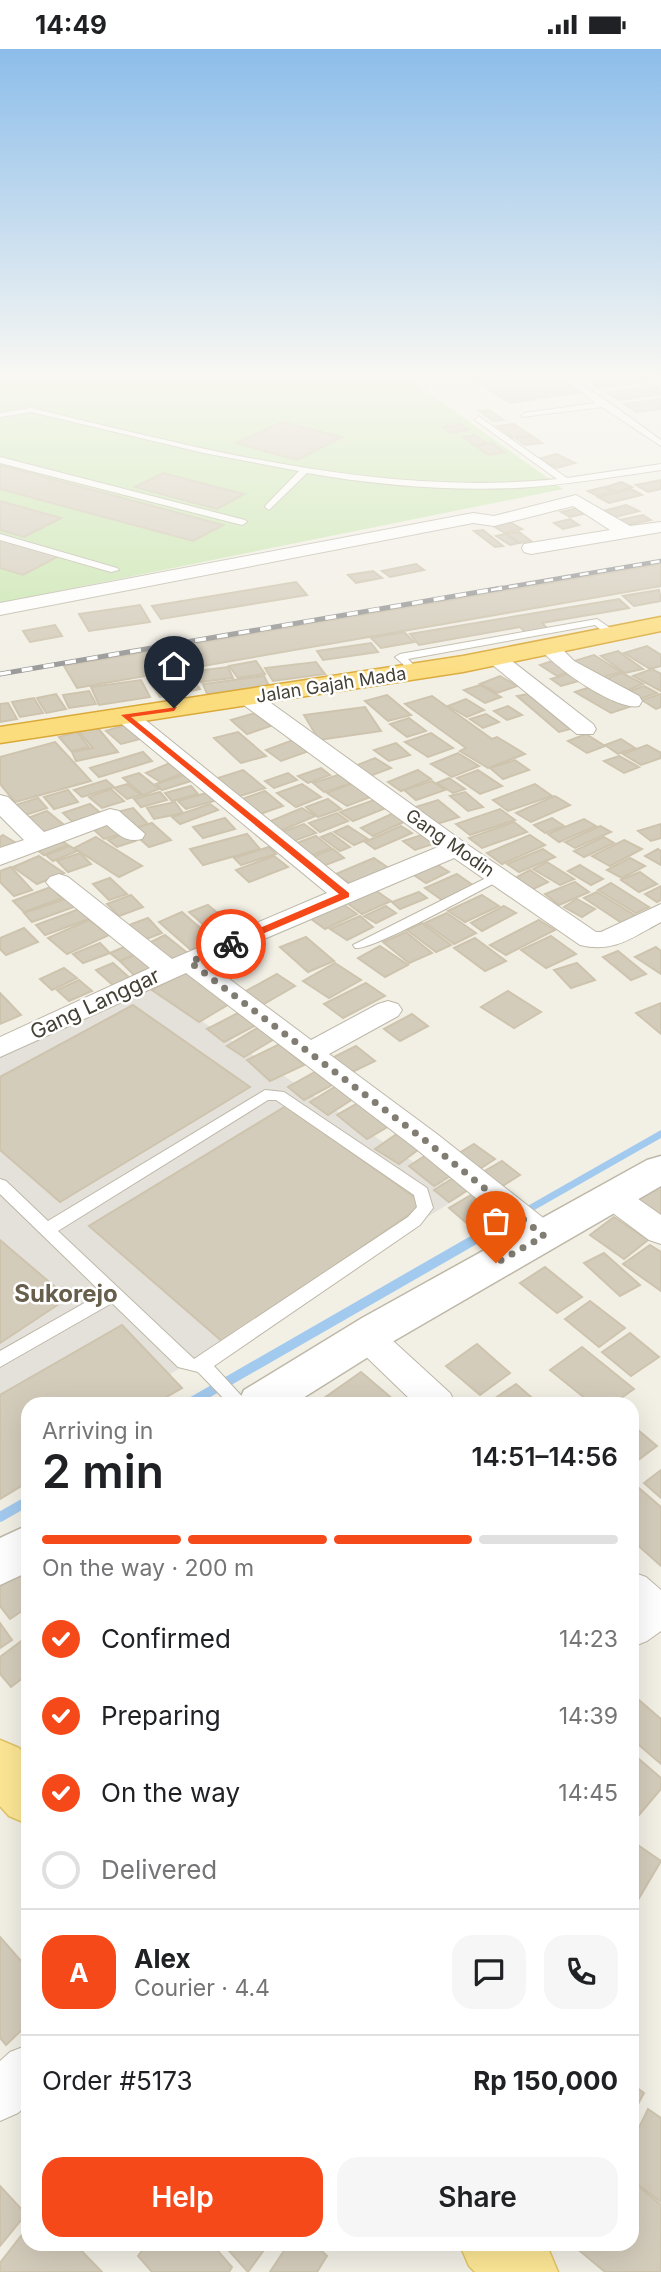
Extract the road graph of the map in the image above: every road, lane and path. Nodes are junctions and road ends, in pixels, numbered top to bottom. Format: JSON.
{"nodes":[{"id":1,"x":85,"y":482,"type":"edge"},
{"id":2,"x":294,"y":482,"type":"edge"},
{"id":3,"x":383,"y":482,"type":"edge"},
{"id":4,"x":554,"y":482,"type":"edge"},
{"id":5,"x":269,"y":507,"type":"dead end"},
{"id":6,"x":522,"y":515,"type":"junction"},
{"id":7,"x":242,"y":522,"type":"dead end"},
{"id":8,"x":661,"y":527,"type":"edge"},
{"id":9,"x":628,"y":533,"type":"junction"},
{"id":10,"x":0,"y":537,"type":"edge"},
{"id":11,"x":570,"y":542,"type":"junction"},
{"id":12,"x":531,"y":548,"type":"dead end"},
{"id":13,"x":114,"y":570,"type":"dead end"},
{"id":14,"x":0,"y":608,"type":"edge"},
{"id":15,"x":661,"y":624,"type":"edge"},
{"id":16,"x":612,"y":635,"type":"junction"},
{"id":17,"x":549,"y":647,"type":"junction"},
{"id":18,"x":496,"y":658,"type":"junction"},
{"id":19,"x":415,"y":672,"type":"junction"},
{"id":20,"x":249,"y":698,"type":"junction"},
{"id":21,"x":631,"y":701,"type":"dead end"},
{"id":22,"x":125,"y":715,"type":"junction"},
{"id":23,"x":585,"y":729,"type":"dead end"},
{"id":24,"x":0,"y":735,"type":"edge"},
{"id":25,"x":0,"y":802,"type":"edge"},
{"id":26,"x":133,"y":834,"type":"dead end"},
{"id":27,"x":40,"y":842,"type":"junction"},
{"id":28,"x":456,"y":848,"type":"junction"},
{"id":29,"x":0,"y":857,"type":"edge"},
{"id":30,"x":498,"y":876,"type":"junction"},
{"id":31,"x":60,"y":882,"type":"dead end"},
{"id":32,"x":345,"y":895,"type":"junction"},
{"id":33,"x":661,"y":912,"type":"edge"},
{"id":34,"x":635,"y":926,"type":"junction"},
{"id":35,"x":661,"y":943,"type":"edge"},
{"id":36,"x":360,"y":945,"type":"dead end"},
{"id":37,"x":179,"y":966,"type":"junction"},
{"id":38,"x":388,"y":1010,"type":"dead end"},
{"id":39,"x":0,"y":1048,"type":"edge"},
{"id":40,"x":308,"y":1053,"type":"junction"},
{"id":41,"x":661,"y":1168,"type":"edge"},
{"id":42,"x":0,"y":1185,"type":"edge"},
{"id":43,"x":612,"y":1197,"type":"junction"},
{"id":44,"x":533,"y":1226,"type":"junction"},
{"id":45,"x":46,"y":1230,"type":"junction"},
{"id":46,"x":661,"y":1232,"type":"edge"},
{"id":47,"x":111,"y":1294,"type":"junction"},
{"id":48,"x":367,"y":1337,"type":"junction"},
{"id":49,"x":0,"y":1360,"type":"edge"},
{"id":50,"x":204,"y":1368,"type":"junction"},
{"id":51,"x":233,"y":1397,"type":"edge"},
{"id":52,"x":270,"y":1397,"type":"edge"},
{"id":53,"x":430,"y":1397,"type":"edge"},
{"id":54,"x":21,"y":1550,"type":"edge"},
{"id":55,"x":0,"y":1564,"type":"edge"},
{"id":56,"x":0,"y":1766,"type":"edge"},
{"id":57,"x":21,"y":1789,"type":"edge"},
{"id":58,"x":21,"y":2076,"type":"edge"},
{"id":59,"x":0,"y":2095,"type":"edge"},
{"id":60,"x":501,"y":2251,"type":"edge"},
{"id":61,"x":524,"y":2272,"type":"edge"}],
"edges":[{"from":1,"to":7,"type":"lane"},
{"from":2,"to":5,"type":"lane"},
{"from":3,"to":4,"type":"lane"},
{"from":6,"to":9,"type":"street"},
{"from":6,"to":11,"type":"street"},
{"from":6,"to":14,"type":"street"},
{"from":8,"to":9,"type":"street"},
{"from":9,"to":11,"type":"street"},
{"from":10,"to":13,"type":"lane"},
{"from":11,"to":12,"type":"street"},
{"from":15,"to":16,"type":"highway","name":"Jalan Gajah Mada"},
{"from":16,"to":17,"type":"highway","name":"Jalan Gajah Mada"},
{"from":16,"to":19,"type":"lane"},
{"from":17,"to":18,"type":"highway","name":"Jalan Gajah Mada"},
{"from":17,"to":21,"type":"street"},
{"from":18,"to":19,"type":"highway","name":"Jalan Gajah Mada"},
{"from":18,"to":23,"type":"street"},
{"from":19,"to":20,"type":"highway","name":"Jalan Gajah Mada"},
{"from":20,"to":22,"type":"highway","name":"Jalan Gajah Mada"},
{"from":20,"to":28,"type":"street","name":"Gang Modin"},
{"from":22,"to":24,"type":"highway","name":"Jalan Gajah Mada"},
{"from":22,"to":32,"type":"street"},
{"from":25,"to":27,"type":"street"},
{"from":26,"to":27,"type":"street"},
{"from":27,"to":29,"type":"street"},
{"from":28,"to":30,"type":"street","name":"Gang Modin"},
{"from":28,"to":32,"type":"street","name":"Gang Langgar"},
{"from":30,"to":34,"type":"street","name":"Gang Modin"},
{"from":30,"to":36,"type":"lane"},
{"from":31,"to":37,"type":"street"},
{"from":32,"to":37,"type":"street","name":"Gang Langgar"},
{"from":33,"to":34,"type":"street","name":"Gang Modin"},
{"from":34,"to":35,"type":"street"},
{"from":37,"to":39,"type":"street","name":"Gang Langgar"},
{"from":37,"to":40,"type":"street"},
{"from":38,"to":40,"type":"street"},
{"from":40,"to":44,"type":"street"},
{"from":41,"to":43,"type":"street"},
{"from":42,"to":45,"type":"lane"},
{"from":43,"to":44,"type":"street"},
{"from":43,"to":46,"type":"street"},
{"from":44,"to":48,"type":"street"},
{"from":45,"to":47,"type":"lane"},
{"from":45,"to":50,"type":"lane"},
{"from":47,"to":49,"type":"lane"},
{"from":47,"to":50,"type":"lane"},
{"from":48,"to":52,"type":"street"},
{"from":48,"to":53,"type":"street"},
{"from":50,"to":51,"type":"lane"},
{"from":54,"to":55,"type":"street"},
{"from":56,"to":57,"type":"main road"},
{"from":58,"to":59,"type":"street"},
{"from":60,"to":61,"type":"main road"}]}
